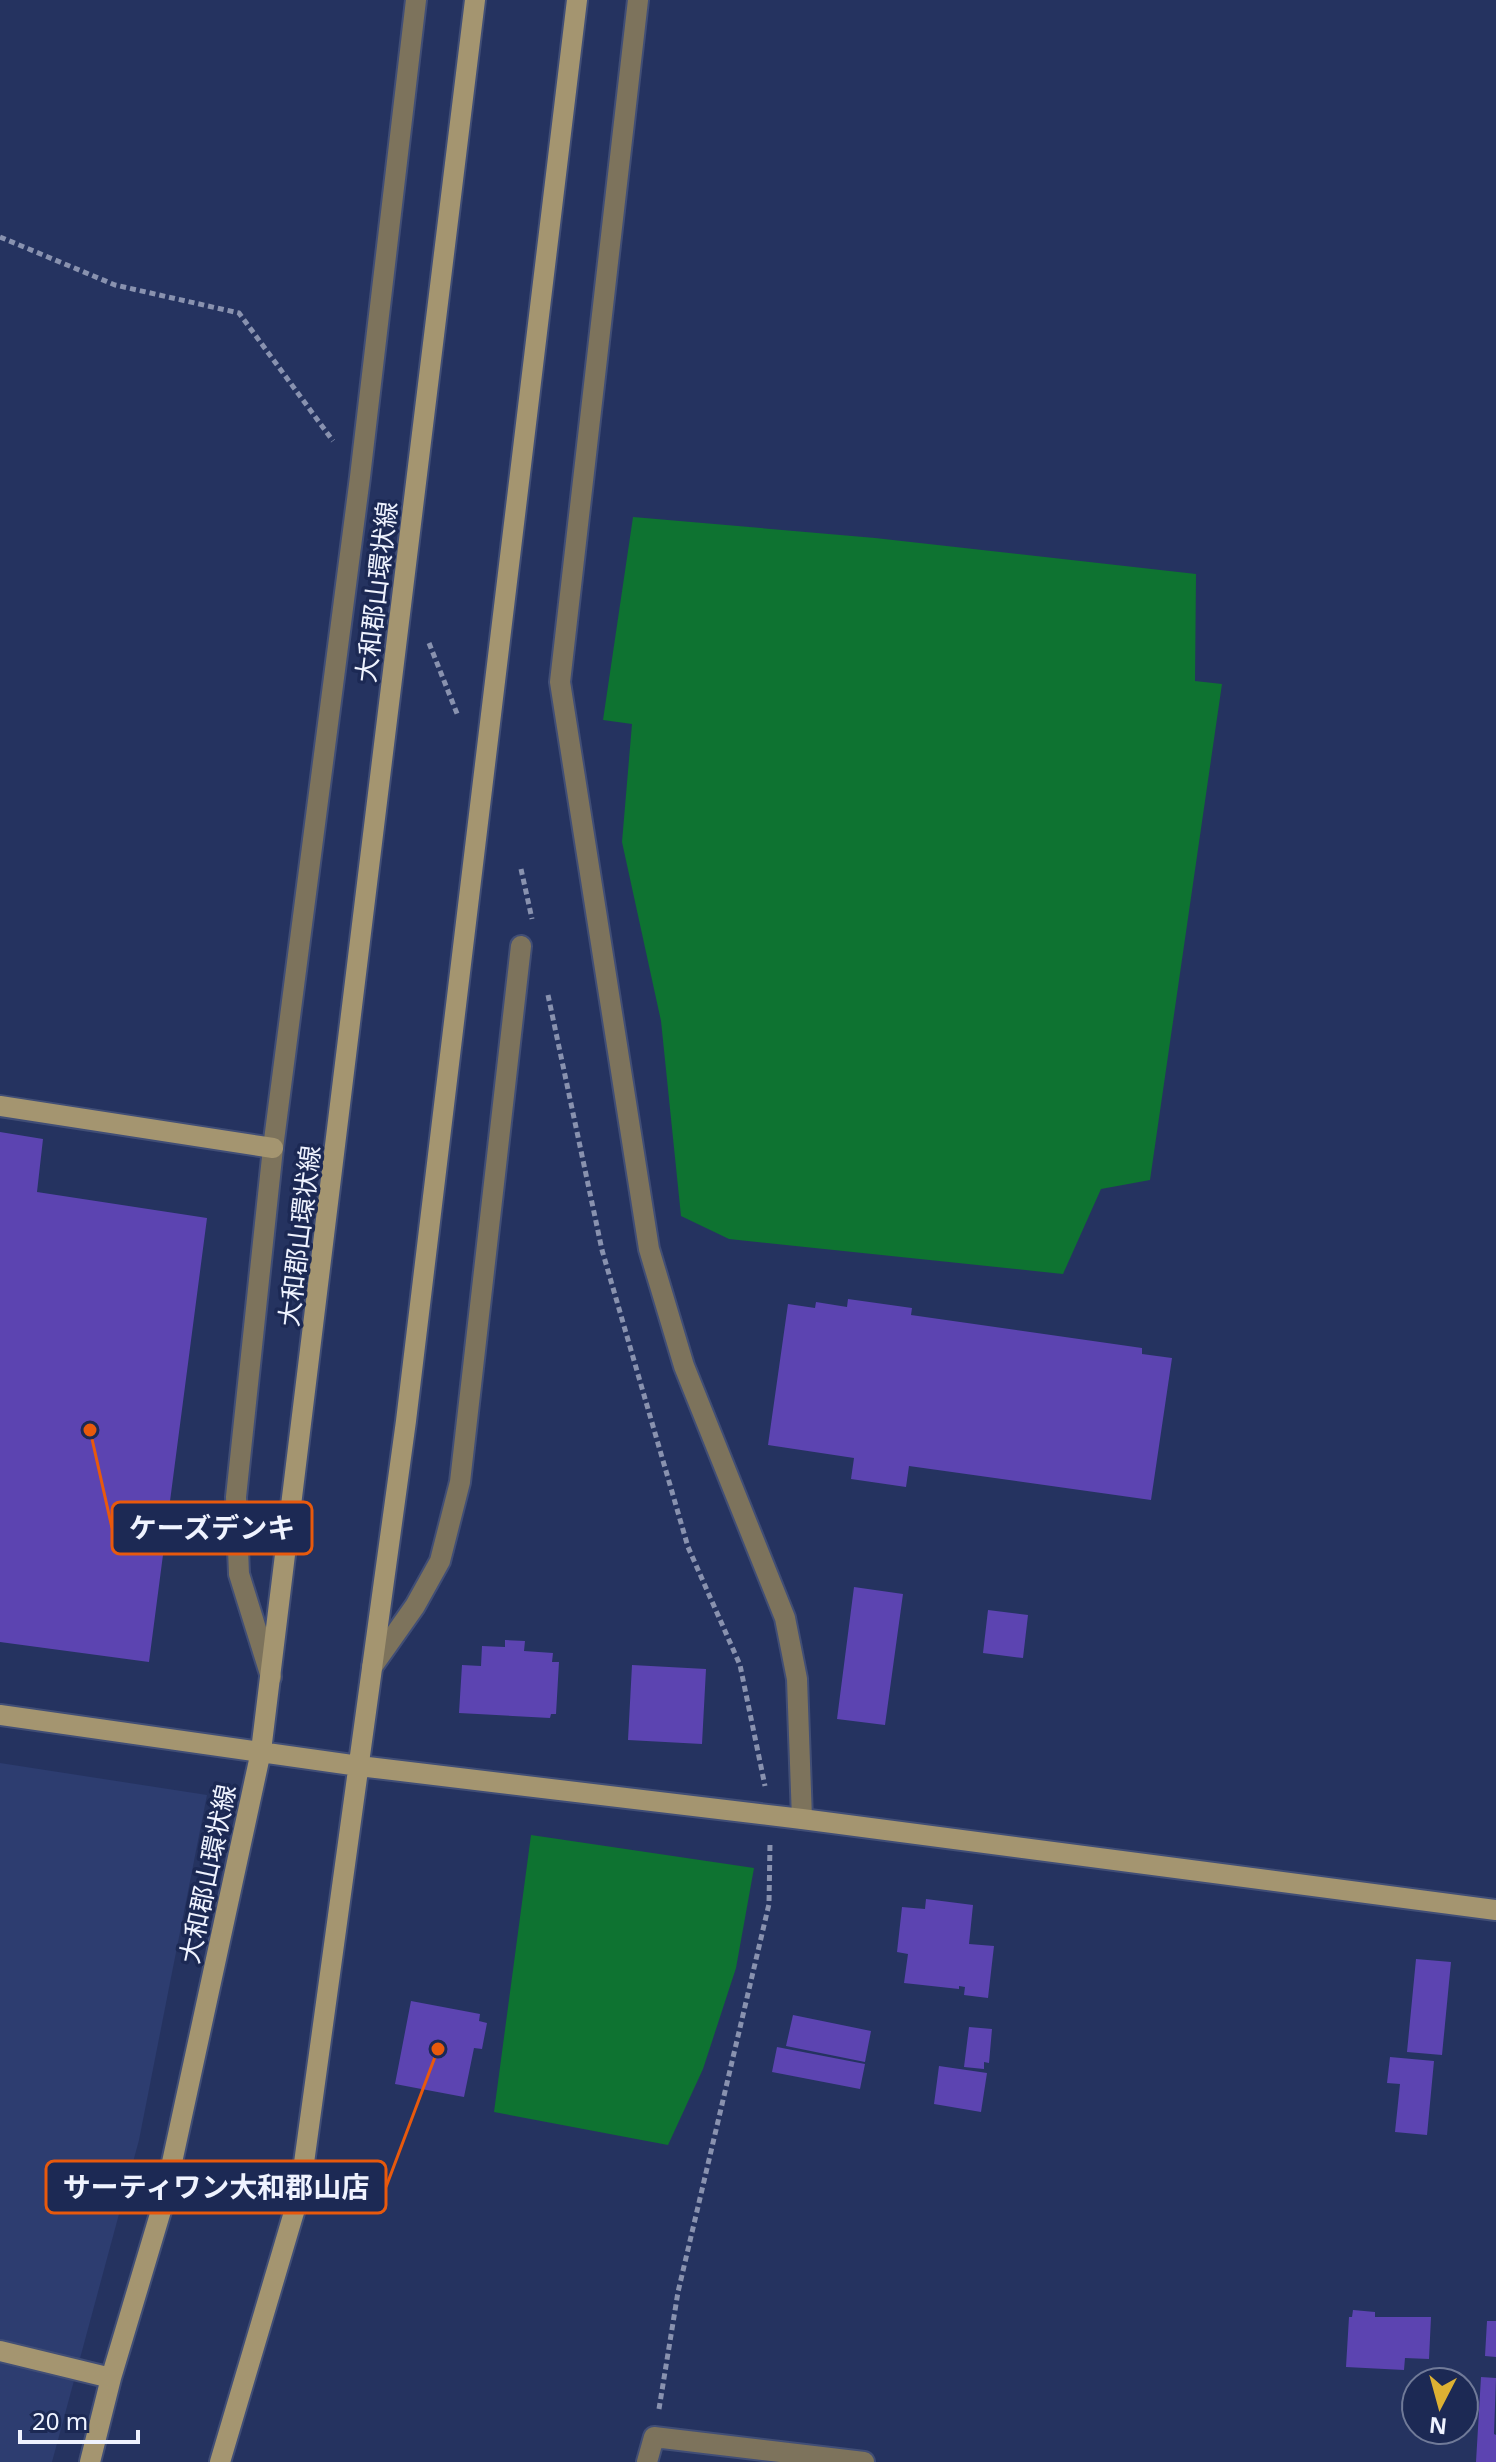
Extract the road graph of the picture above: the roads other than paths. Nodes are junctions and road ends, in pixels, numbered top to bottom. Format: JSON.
{"nodes":[{"id":1,"x":416,"y":0,"type":"edge"},
{"id":2,"x":475,"y":0,"type":"edge"},
{"id":3,"x":577,"y":0,"type":"edge"},
{"id":4,"x":638,"y":0,"type":"edge"},
{"id":5,"x":521,"y":946,"type":"dead end"},
{"id":6,"x":0,"y":1106,"type":"edge"},
{"id":7,"x":273,"y":1148,"type":"junction"},
{"id":8,"x":372,"y":1667,"type":"junction"},
{"id":9,"x":271,"y":1677,"type":"junction"},
{"id":10,"x":0,"y":1715,"type":"edge"},
{"id":11,"x":261,"y":1751,"type":"junction"},
{"id":12,"x":359,"y":1766,"type":"junction"},
{"id":13,"x":802,"y":1819,"type":"junction"},
{"id":14,"x":1496,"y":1910,"type":"edge"},
{"id":15,"x":0,"y":2351,"type":"edge"},
{"id":16,"x":111,"y":2378,"type":"junction"},
{"id":17,"x":90,"y":2462,"type":"edge"},
{"id":18,"x":220,"y":2462,"type":"edge"},
{"id":19,"x":647,"y":2462,"type":"edge"},
{"id":20,"x":864,"y":2462,"type":"edge"}],
"edges":[{"from":1,"to":7,"type":"street"},
{"from":2,"to":9,"type":"main road","name":"大和郡山環状線"},
{"from":3,"to":8,"type":"main road"},
{"from":4,"to":13,"type":"street"},
{"from":5,"to":8,"type":"street"},
{"from":6,"to":7,"type":"main road"},
{"from":7,"to":9,"type":"street"},
{"from":8,"to":12,"type":"main road"},
{"from":9,"to":11,"type":"main road","name":"大和郡山環状線"},
{"from":10,"to":11,"type":"main road"},
{"from":11,"to":12,"type":"main road"},
{"from":11,"to":16,"type":"main road","name":"大和郡山環状線"},
{"from":12,"to":13,"type":"main road"},
{"from":12,"to":18,"type":"main road"},
{"from":13,"to":14,"type":"main road"},
{"from":15,"to":16,"type":"main road"},
{"from":16,"to":17,"type":"main road","name":"大和郡山環状線"},
{"from":19,"to":20,"type":"street"}]}
